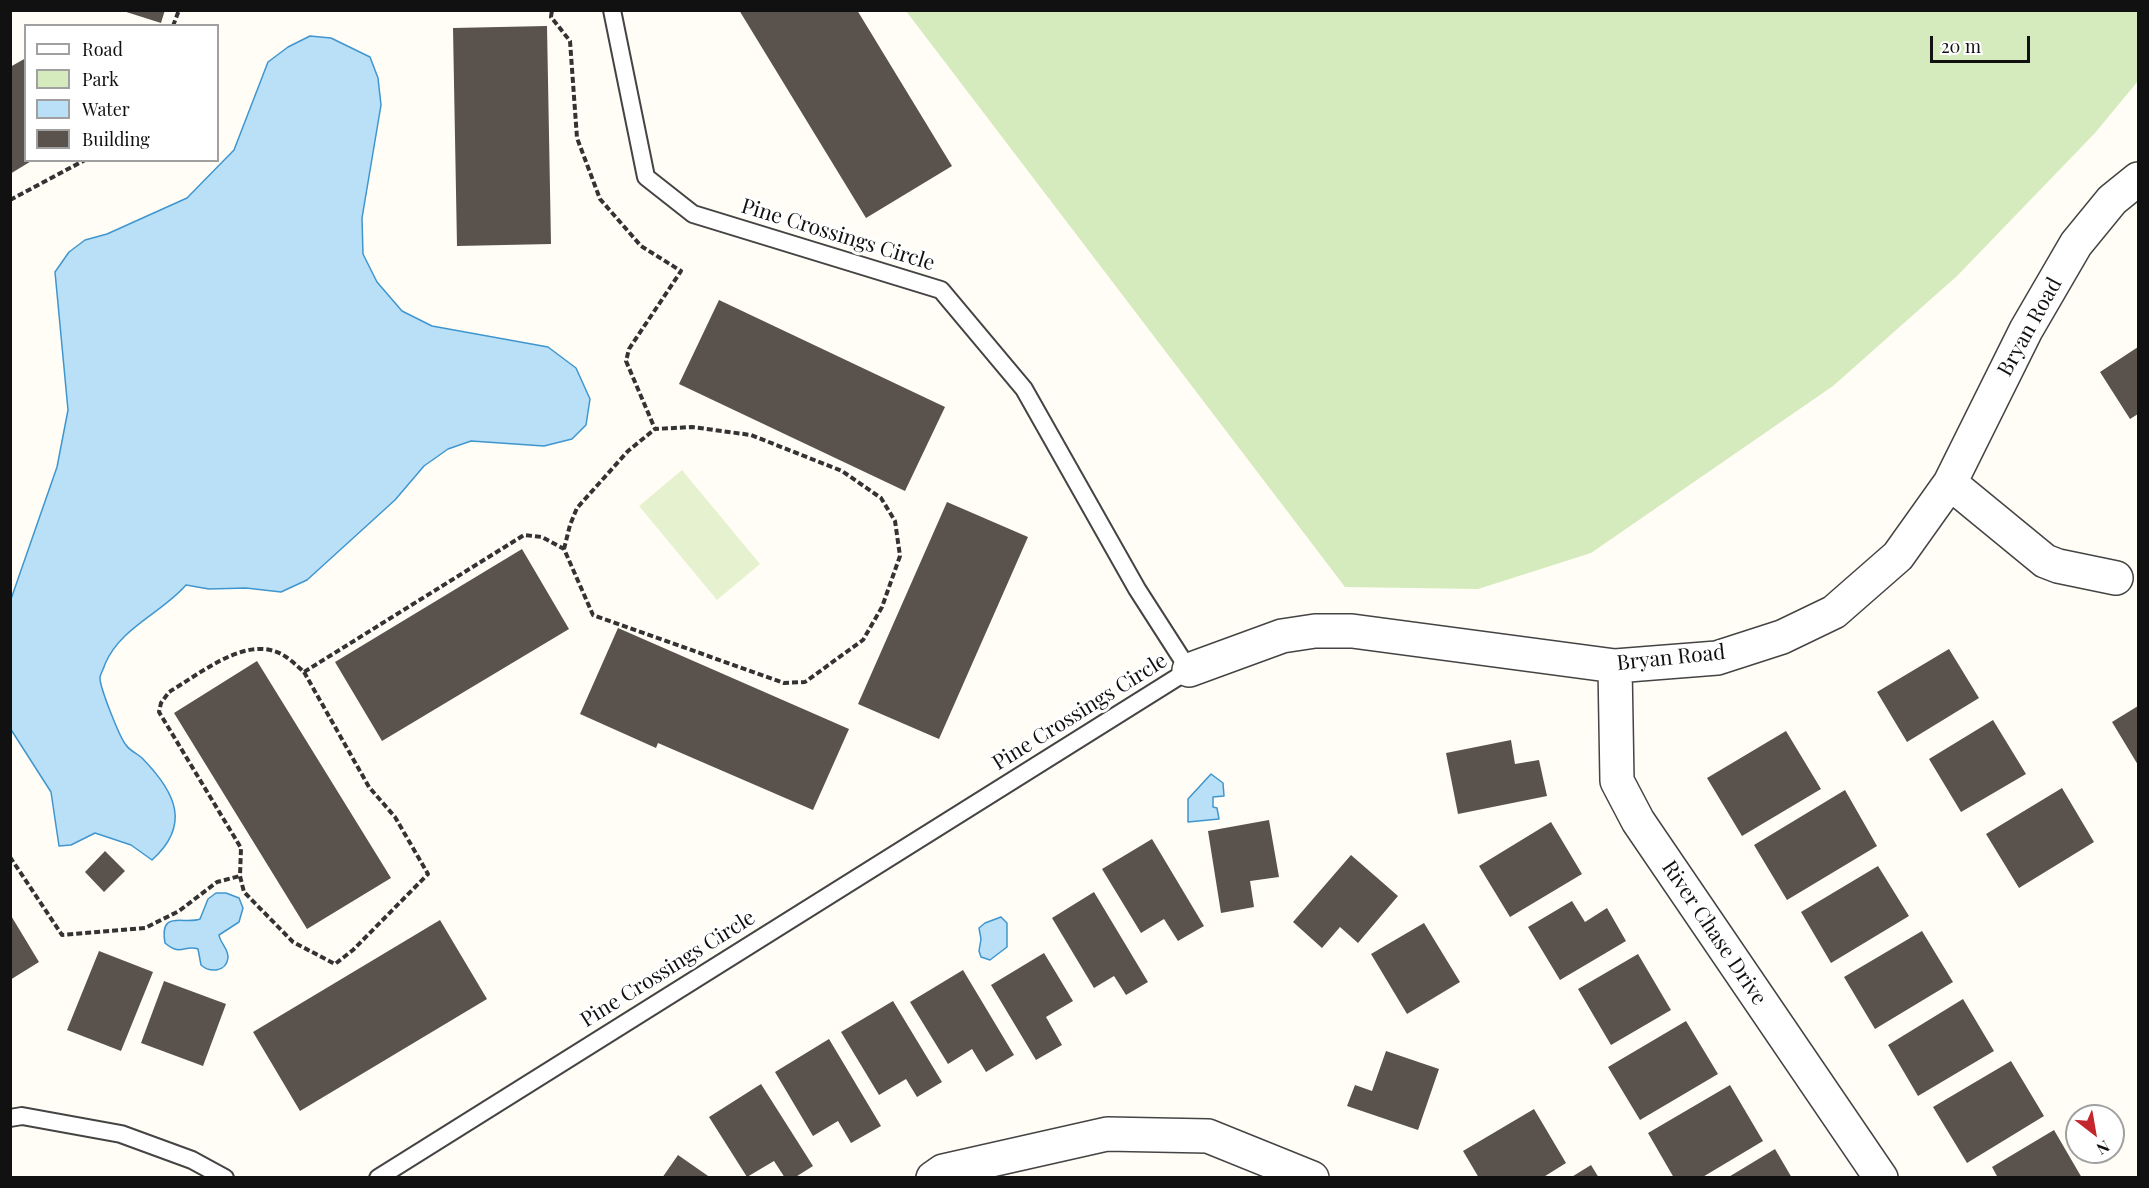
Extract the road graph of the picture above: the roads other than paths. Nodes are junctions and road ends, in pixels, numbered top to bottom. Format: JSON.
{"nodes":[{"id":1,"x":612,"y":10,"type":"edge"},
{"id":2,"x":2139,"y":179,"type":"edge"},
{"id":3,"x":1950,"y":483,"type":"junction"},
{"id":4,"x":2116,"y":578,"type":"dead end"},
{"id":5,"x":1615,"y":666,"type":"junction"},
{"id":6,"x":1189,"y":670,"type":"junction"},
{"id":7,"x":10,"y":1118,"type":"edge"},
{"id":8,"x":225,"y":1178,"type":"edge"},
{"id":9,"x":378,"y":1178,"type":"edge"},
{"id":10,"x":933,"y":1178,"type":"edge"},
{"id":11,"x":1312,"y":1178,"type":"edge"},
{"id":12,"x":1881,"y":1178,"type":"edge"}],
"edges":[{"from":1,"to":6,"type":"lane","name":"Pine Crossings Circle"},
{"from":2,"to":3,"type":"street","name":"Bryan Road"},
{"from":3,"to":4,"type":"street"},
{"from":3,"to":5,"type":"street","name":"Bryan Road"},
{"from":5,"to":6,"type":"street","name":"Bryan Road"},
{"from":5,"to":12,"type":"street","name":"River Chase Drive"},
{"from":6,"to":9,"type":"lane","name":"Pine Crossings Circle"},
{"from":7,"to":8,"type":"lane"},
{"from":10,"to":11,"type":"street"}]}
